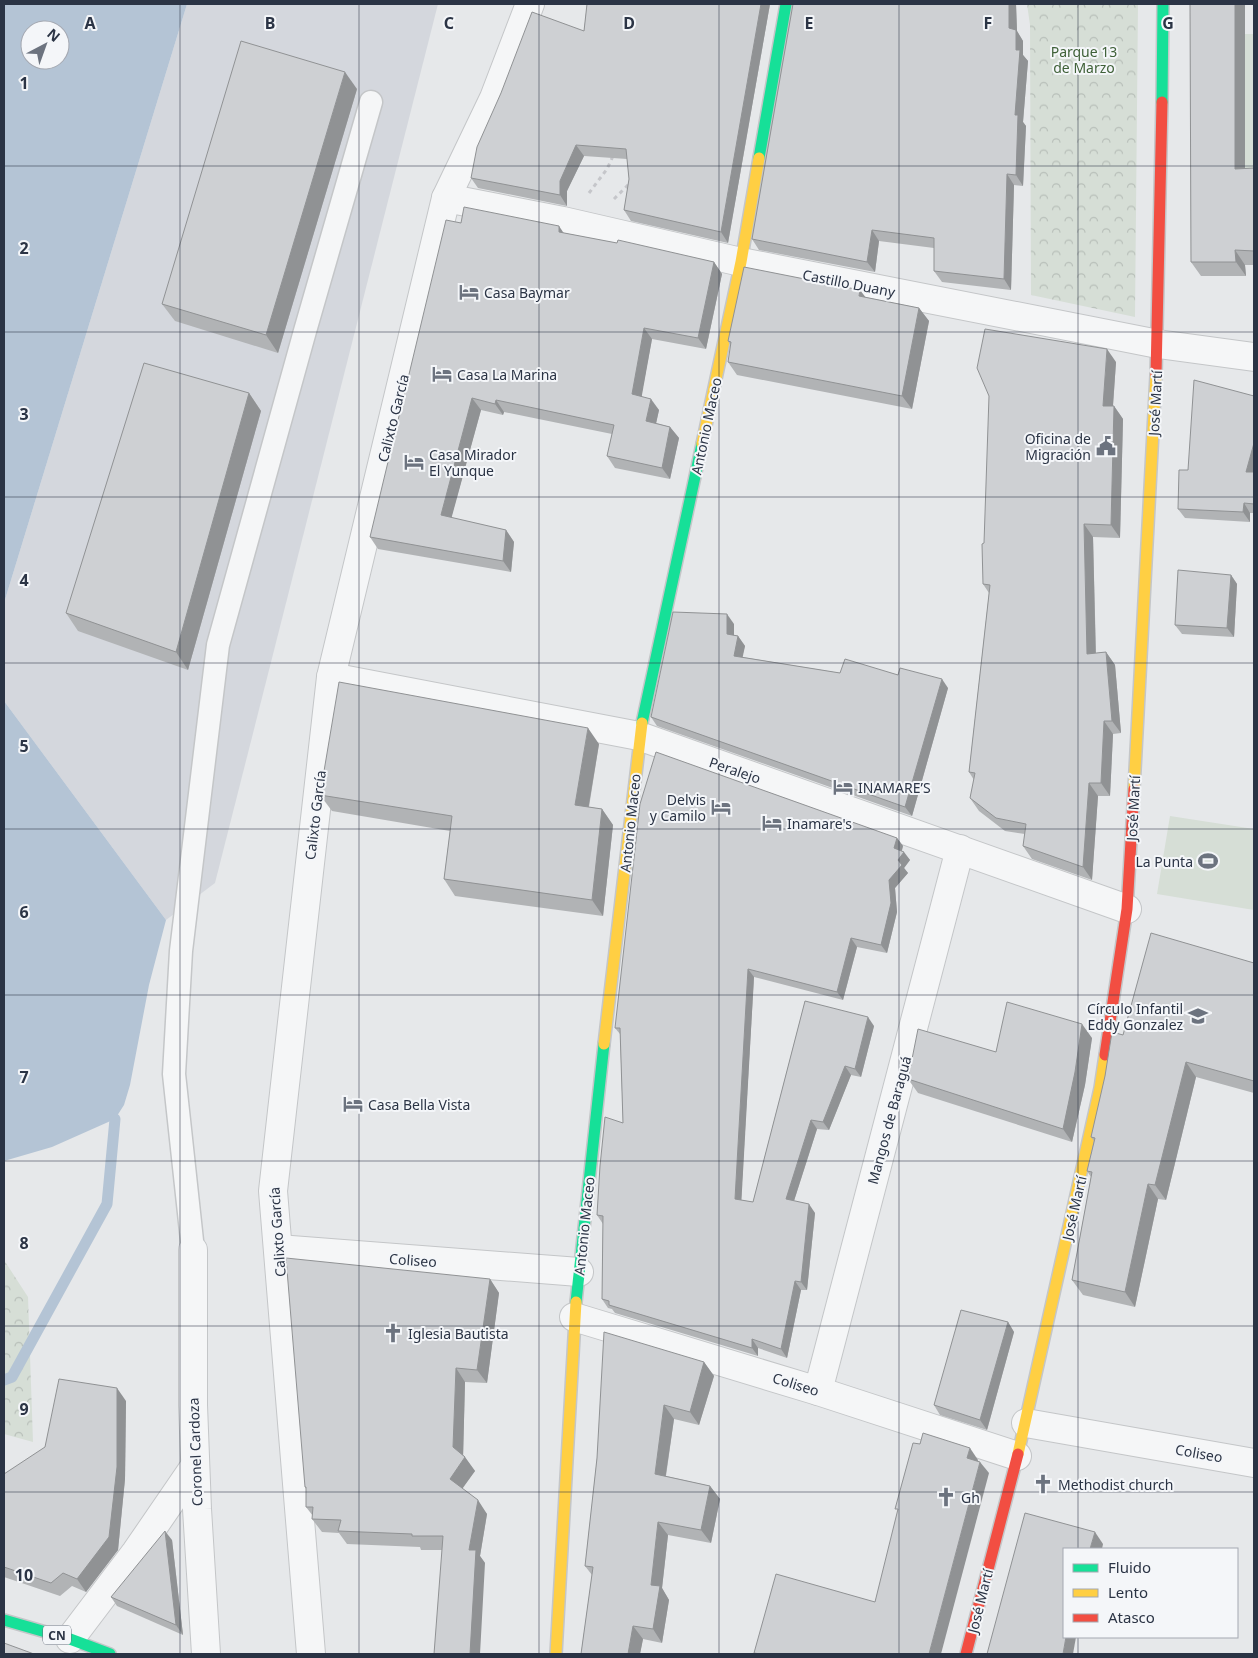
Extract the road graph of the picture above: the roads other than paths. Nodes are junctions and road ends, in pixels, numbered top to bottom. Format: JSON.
{"nodes":[{"id":1,"x":530,"y":4,"type":"edge"},
{"id":2,"x":786,"y":4,"type":"edge"},
{"id":3,"x":1163,"y":4,"type":"edge"},
{"id":4,"x":371,"y":102,"type":"dead end"},
{"id":5,"x":446,"y":198,"type":"junction"},
{"id":6,"x":742,"y":262,"type":"junction"},
{"id":7,"x":1158,"y":344,"type":"junction"},
{"id":8,"x":1254,"y":357,"type":"edge"},
{"id":9,"x":331,"y":677,"type":"junction"},
{"id":10,"x":639,"y":736,"type":"junction"},
{"id":11,"x":960,"y":849,"type":"junction"},
{"id":12,"x":1127,"y":909,"type":"junction"},
{"id":13,"x":193,"y":1250,"type":"joint"},
{"id":14,"x":278,"y":1250,"type":"junction"},
{"id":15,"x":579,"y":1272,"type":"junction"},
{"id":16,"x":574,"y":1316,"type":"junction"},
{"id":17,"x":818,"y":1391,"type":"junction"},
{"id":18,"x":1026,"y":1422,"type":"junction"},
{"id":19,"x":1017,"y":1456,"type":"junction"},
{"id":20,"x":1254,"y":1463,"type":"edge"},
{"id":21,"x":195,"y":1466,"type":"junction"},
{"id":22,"x":4,"y":1620,"type":"edge"},
{"id":23,"x":70,"y":1639,"type":"junction"},
{"id":24,"x":110,"y":1654,"type":"edge"},
{"id":25,"x":206,"y":1654,"type":"edge"},
{"id":26,"x":311,"y":1654,"type":"edge"},
{"id":27,"x":556,"y":1654,"type":"edge"},
{"id":28,"x":966,"y":1654,"type":"edge"}],
"edges":[{"from":1,"to":5,"type":"street","name":"Calixto García"},
{"from":2,"to":6,"type":"main road","name":"Antonio Maceo"},
{"from":3,"to":7,"type":"main road","name":"José Martí"},
{"from":4,"to":13,"type":"lane"},
{"from":5,"to":6,"type":"street","name":"Castillo Duany"},
{"from":5,"to":9,"type":"street","name":"Calixto García"},
{"from":6,"to":7,"type":"street","name":"Castillo Duany"},
{"from":6,"to":10,"type":"main road","name":"Antonio Maceo"},
{"from":7,"to":8,"type":"street","name":"Castillo Duany"},
{"from":7,"to":12,"type":"main road","name":"José Martí"},
{"from":9,"to":10,"type":"street","name":"Peralejo"},
{"from":9,"to":14,"type":"street","name":"Calixto García"},
{"from":10,"to":11,"type":"street","name":"Peralejo"},
{"from":10,"to":15,"type":"main road","name":"Antonio Maceo"},
{"from":11,"to":12,"type":"street","name":"Peralejo"},
{"from":11,"to":17,"type":"street","name":"Mangos de Baraguá"},
{"from":12,"to":18,"type":"main road","name":"José Martí"},
{"from":13,"to":21,"type":"street","name":"Coronel Cardoza"},
{"from":14,"to":15,"type":"street","name":"Coliseo"},
{"from":14,"to":26,"type":"street","name":"Calixto García"},
{"from":15,"to":16,"type":"main road","name":"Antonio Maceo"},
{"from":16,"to":17,"type":"street","name":"Coliseo"},
{"from":16,"to":27,"type":"main road","name":"Antonio Maceo"},
{"from":17,"to":19,"type":"street","name":"Coliseo"},
{"from":18,"to":19,"type":"main road","name":"José Martí"},
{"from":18,"to":20,"type":"street","name":"Coliseo"},
{"from":19,"to":28,"type":"main road","name":"José Martí"},
{"from":21,"to":23,"type":"street"},
{"from":21,"to":25,"type":"street","name":"Coronel Cardoza"},
{"from":22,"to":23,"type":"main road","number":"CN"},
{"from":23,"to":24,"type":"main road","number":"CN"}]}
